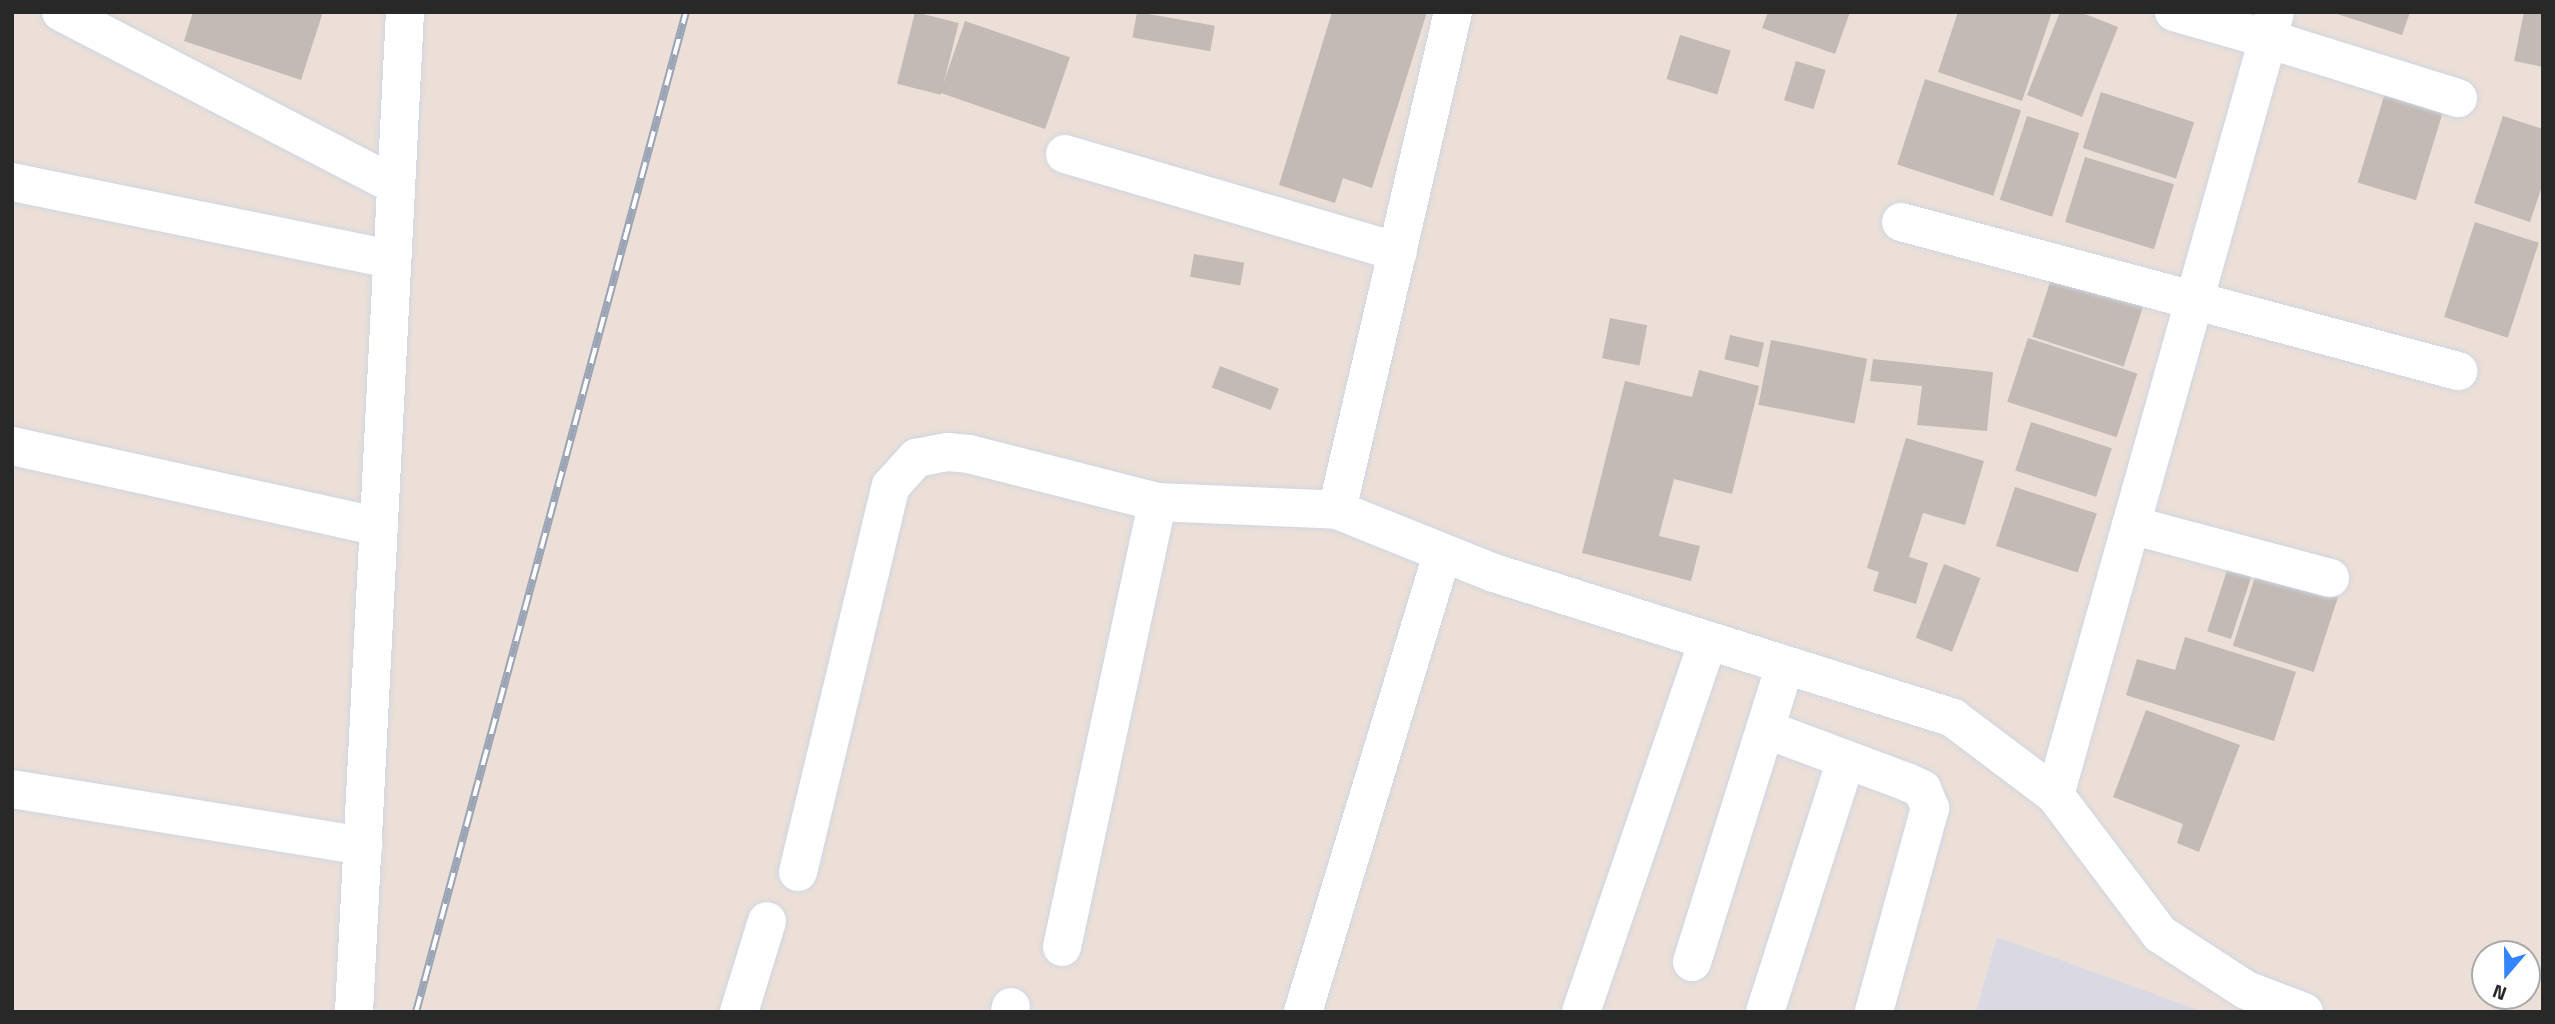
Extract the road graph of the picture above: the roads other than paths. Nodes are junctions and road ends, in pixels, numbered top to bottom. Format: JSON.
{"nodes":[{"id":1,"x":61,"y":12,"type":"edge"},
{"id":2,"x":405,"y":12,"type":"edge"},
{"id":3,"x":1453,"y":12,"type":"edge"},
{"id":4,"x":2174,"y":12,"type":"edge"},
{"id":5,"x":2271,"y":26,"type":"edge"},
{"id":6,"x":2458,"y":98,"type":"dead end"},
{"id":7,"x":1065,"y":154,"type":"dead end"},
{"id":8,"x":12,"y":182,"type":"edge"},
{"id":9,"x":396,"y":186,"type":"junction"},
{"id":10,"x":1900,"y":222,"type":"dead end"},
{"id":11,"x":1398,"y":252,"type":"junction"},
{"id":12,"x":393,"y":259,"type":"junction"},
{"id":13,"x":2194,"y":302,"type":"junction"},
{"id":14,"x":2458,"y":371,"type":"dead end"},
{"id":15,"x":12,"y":446,"type":"edge"},
{"id":16,"x":1157,"y":502,"type":"junction"},
{"id":17,"x":1337,"y":510,"type":"junction"},
{"id":18,"x":2132,"y":525,"type":"junction"},
{"id":19,"x":379,"y":527,"type":"junction"},
{"id":20,"x":1442,"y":554,"type":"junction"},
{"id":21,"x":2330,"y":578,"type":"dead end"},
{"id":22,"x":1708,"y":641,"type":"junction"},
{"id":23,"x":1786,"y":665,"type":"junction"},
{"id":24,"x":1765,"y":729,"type":"junction"},
{"id":25,"x":1846,"y":760,"type":"junction"},
{"id":26,"x":12,"y":789,"type":"edge"},
{"id":27,"x":2055,"y":795,"type":"junction"},
{"id":28,"x":363,"y":846,"type":"junction"},
{"id":29,"x":798,"y":872,"type":"dead end"},
{"id":30,"x":767,"y":921,"type":"dead end"},
{"id":31,"x":1062,"y":947,"type":"dead end"},
{"id":32,"x":1692,"y":962,"type":"dead end"},
{"id":33,"x":354,"y":1012,"type":"edge"},
{"id":34,"x":739,"y":1012,"type":"edge"},
{"id":35,"x":1303,"y":1012,"type":"edge"},
{"id":36,"x":1581,"y":1012,"type":"edge"},
{"id":37,"x":1765,"y":1012,"type":"edge"},
{"id":38,"x":1874,"y":1012,"type":"edge"},
{"id":39,"x":2304,"y":1012,"type":"edge"}],
"edges":[{"from":1,"to":9,"type":"street"},
{"from":2,"to":9,"type":"street"},
{"from":3,"to":11,"type":"street"},
{"from":4,"to":5,"type":"street"},
{"from":5,"to":6,"type":"street"},
{"from":5,"to":13,"type":"street"},
{"from":7,"to":11,"type":"street"},
{"from":8,"to":12,"type":"street"},
{"from":9,"to":12,"type":"street"},
{"from":10,"to":13,"type":"street"},
{"from":11,"to":17,"type":"street"},
{"from":12,"to":19,"type":"street"},
{"from":13,"to":14,"type":"street"},
{"from":13,"to":18,"type":"street"},
{"from":15,"to":19,"type":"street"},
{"from":16,"to":17,"type":"street"},
{"from":16,"to":29,"type":"street"},
{"from":16,"to":31,"type":"street"},
{"from":17,"to":20,"type":"street"},
{"from":18,"to":21,"type":"street"},
{"from":18,"to":27,"type":"street"},
{"from":19,"to":28,"type":"street"},
{"from":20,"to":22,"type":"street"},
{"from":20,"to":35,"type":"street"},
{"from":22,"to":23,"type":"street"},
{"from":22,"to":36,"type":"street"},
{"from":23,"to":24,"type":"street"},
{"from":23,"to":27,"type":"street"},
{"from":24,"to":25,"type":"street"},
{"from":24,"to":32,"type":"street"},
{"from":25,"to":37,"type":"street"},
{"from":25,"to":38,"type":"street"},
{"from":26,"to":28,"type":"street"},
{"from":27,"to":39,"type":"street"},
{"from":28,"to":33,"type":"street"},
{"from":30,"to":34,"type":"street"}]}
